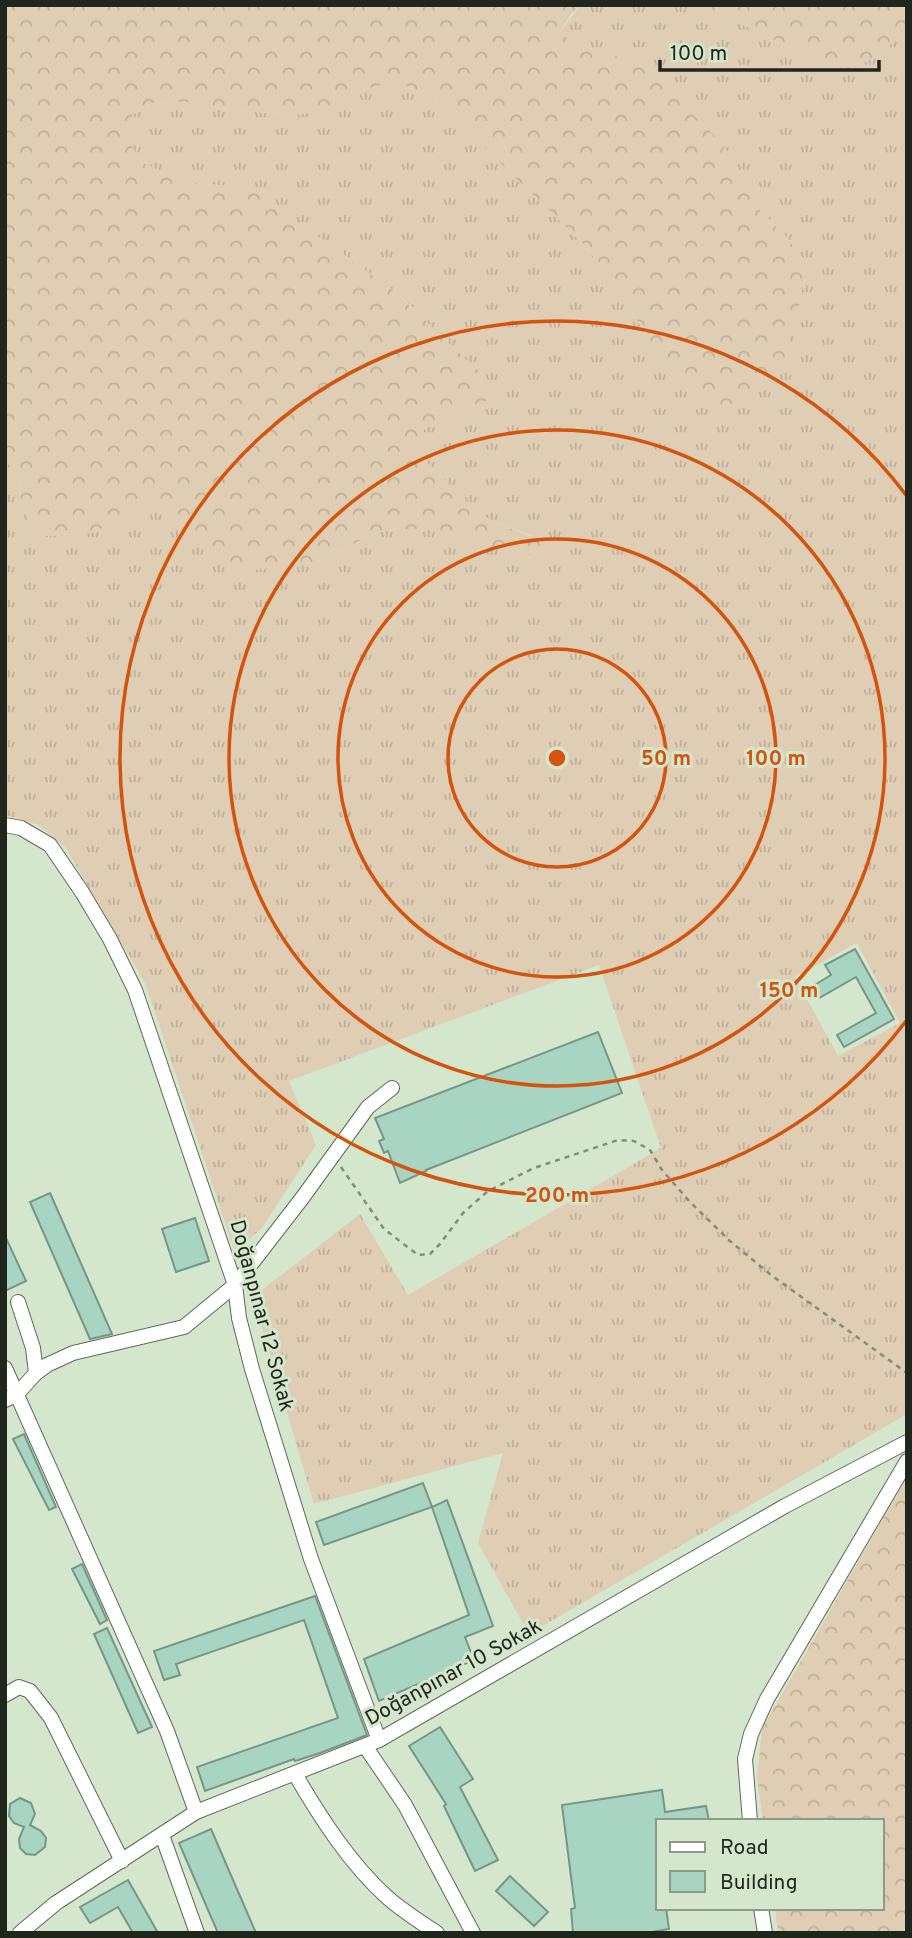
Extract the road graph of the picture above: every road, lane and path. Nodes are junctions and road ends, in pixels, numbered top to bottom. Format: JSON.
{"nodes":[{"id":1,"x":5,"y":825,"type":"edge"},
{"id":2,"x":392,"y":1088,"type":"dead end"},
{"id":3,"x":333,"y":1156,"type":"junction"},
{"id":4,"x":235,"y":1285,"type":"junction"},
{"id":5,"x":18,"y":1301,"type":"dead end"},
{"id":6,"x":5,"y":1368,"type":"edge"},
{"id":7,"x":36,"y":1373,"type":"junction"},
{"id":8,"x":907,"y":1373,"type":"edge"},
{"id":9,"x":11,"y":1397,"type":"edge"},
{"id":10,"x":907,"y":1442,"type":"edge"},
{"id":11,"x":907,"y":1461,"type":"edge"},
{"id":12,"x":5,"y":1695,"type":"edge"},
{"id":13,"x":379,"y":1740,"type":"junction"},
{"id":14,"x":365,"y":1746,"type":"junction"},
{"id":15,"x":295,"y":1773,"type":"junction"},
{"id":16,"x":196,"y":1812,"type":"junction"},
{"id":17,"x":750,"y":1819,"type":"edge"},
{"id":18,"x":162,"y":1835,"type":"junction"},
{"id":19,"x":122,"y":1861,"type":"junction"},
{"id":20,"x":761,"y":1910,"type":"edge"},
{"id":21,"x":20,"y":1933,"type":"edge"},
{"id":22,"x":197,"y":1933,"type":"edge"},
{"id":23,"x":436,"y":1933,"type":"edge"},
{"id":24,"x":473,"y":1933,"type":"edge"},
{"id":25,"x":765,"y":1933,"type":"edge"}],
"edges":[{"from":1,"to":4,"type":"street","name":"Doğanpınar 12 Sokak"},
{"from":2,"to":3,"type":"street"},
{"from":3,"to":4,"type":"street"},
{"from":3,"to":8,"type":"path"},
{"from":4,"to":7,"type":"street"},
{"from":4,"to":13,"type":"street","name":"Doğanpınar 12 Sokak"},
{"from":5,"to":7,"type":"street"},
{"from":6,"to":9,"type":"street"},
{"from":7,"to":9,"type":"street"},
{"from":9,"to":16,"type":"street"},
{"from":10,"to":13,"type":"street","name":"Doğanpınar 10 Sokak"},
{"from":11,"to":17,"type":"street"},
{"from":12,"to":19,"type":"street"},
{"from":13,"to":14,"type":"street","name":"Doğanpınar 10 Sokak"},
{"from":14,"to":15,"type":"street","name":"Doğanpınar 10 Sokak"},
{"from":14,"to":24,"type":"street"},
{"from":15,"to":16,"type":"street","name":"Doğanpınar 10 Sokak"},
{"from":15,"to":23,"type":"street"},
{"from":16,"to":18,"type":"street","name":"Doğanpınar 10 Sokak"},
{"from":18,"to":19,"type":"street","name":"Doğanpınar 10 Sokak"},
{"from":18,"to":22,"type":"street"},
{"from":19,"to":21,"type":"street","name":"Doğanpınar 10 Sokak"},
{"from":20,"to":25,"type":"street"}]}
